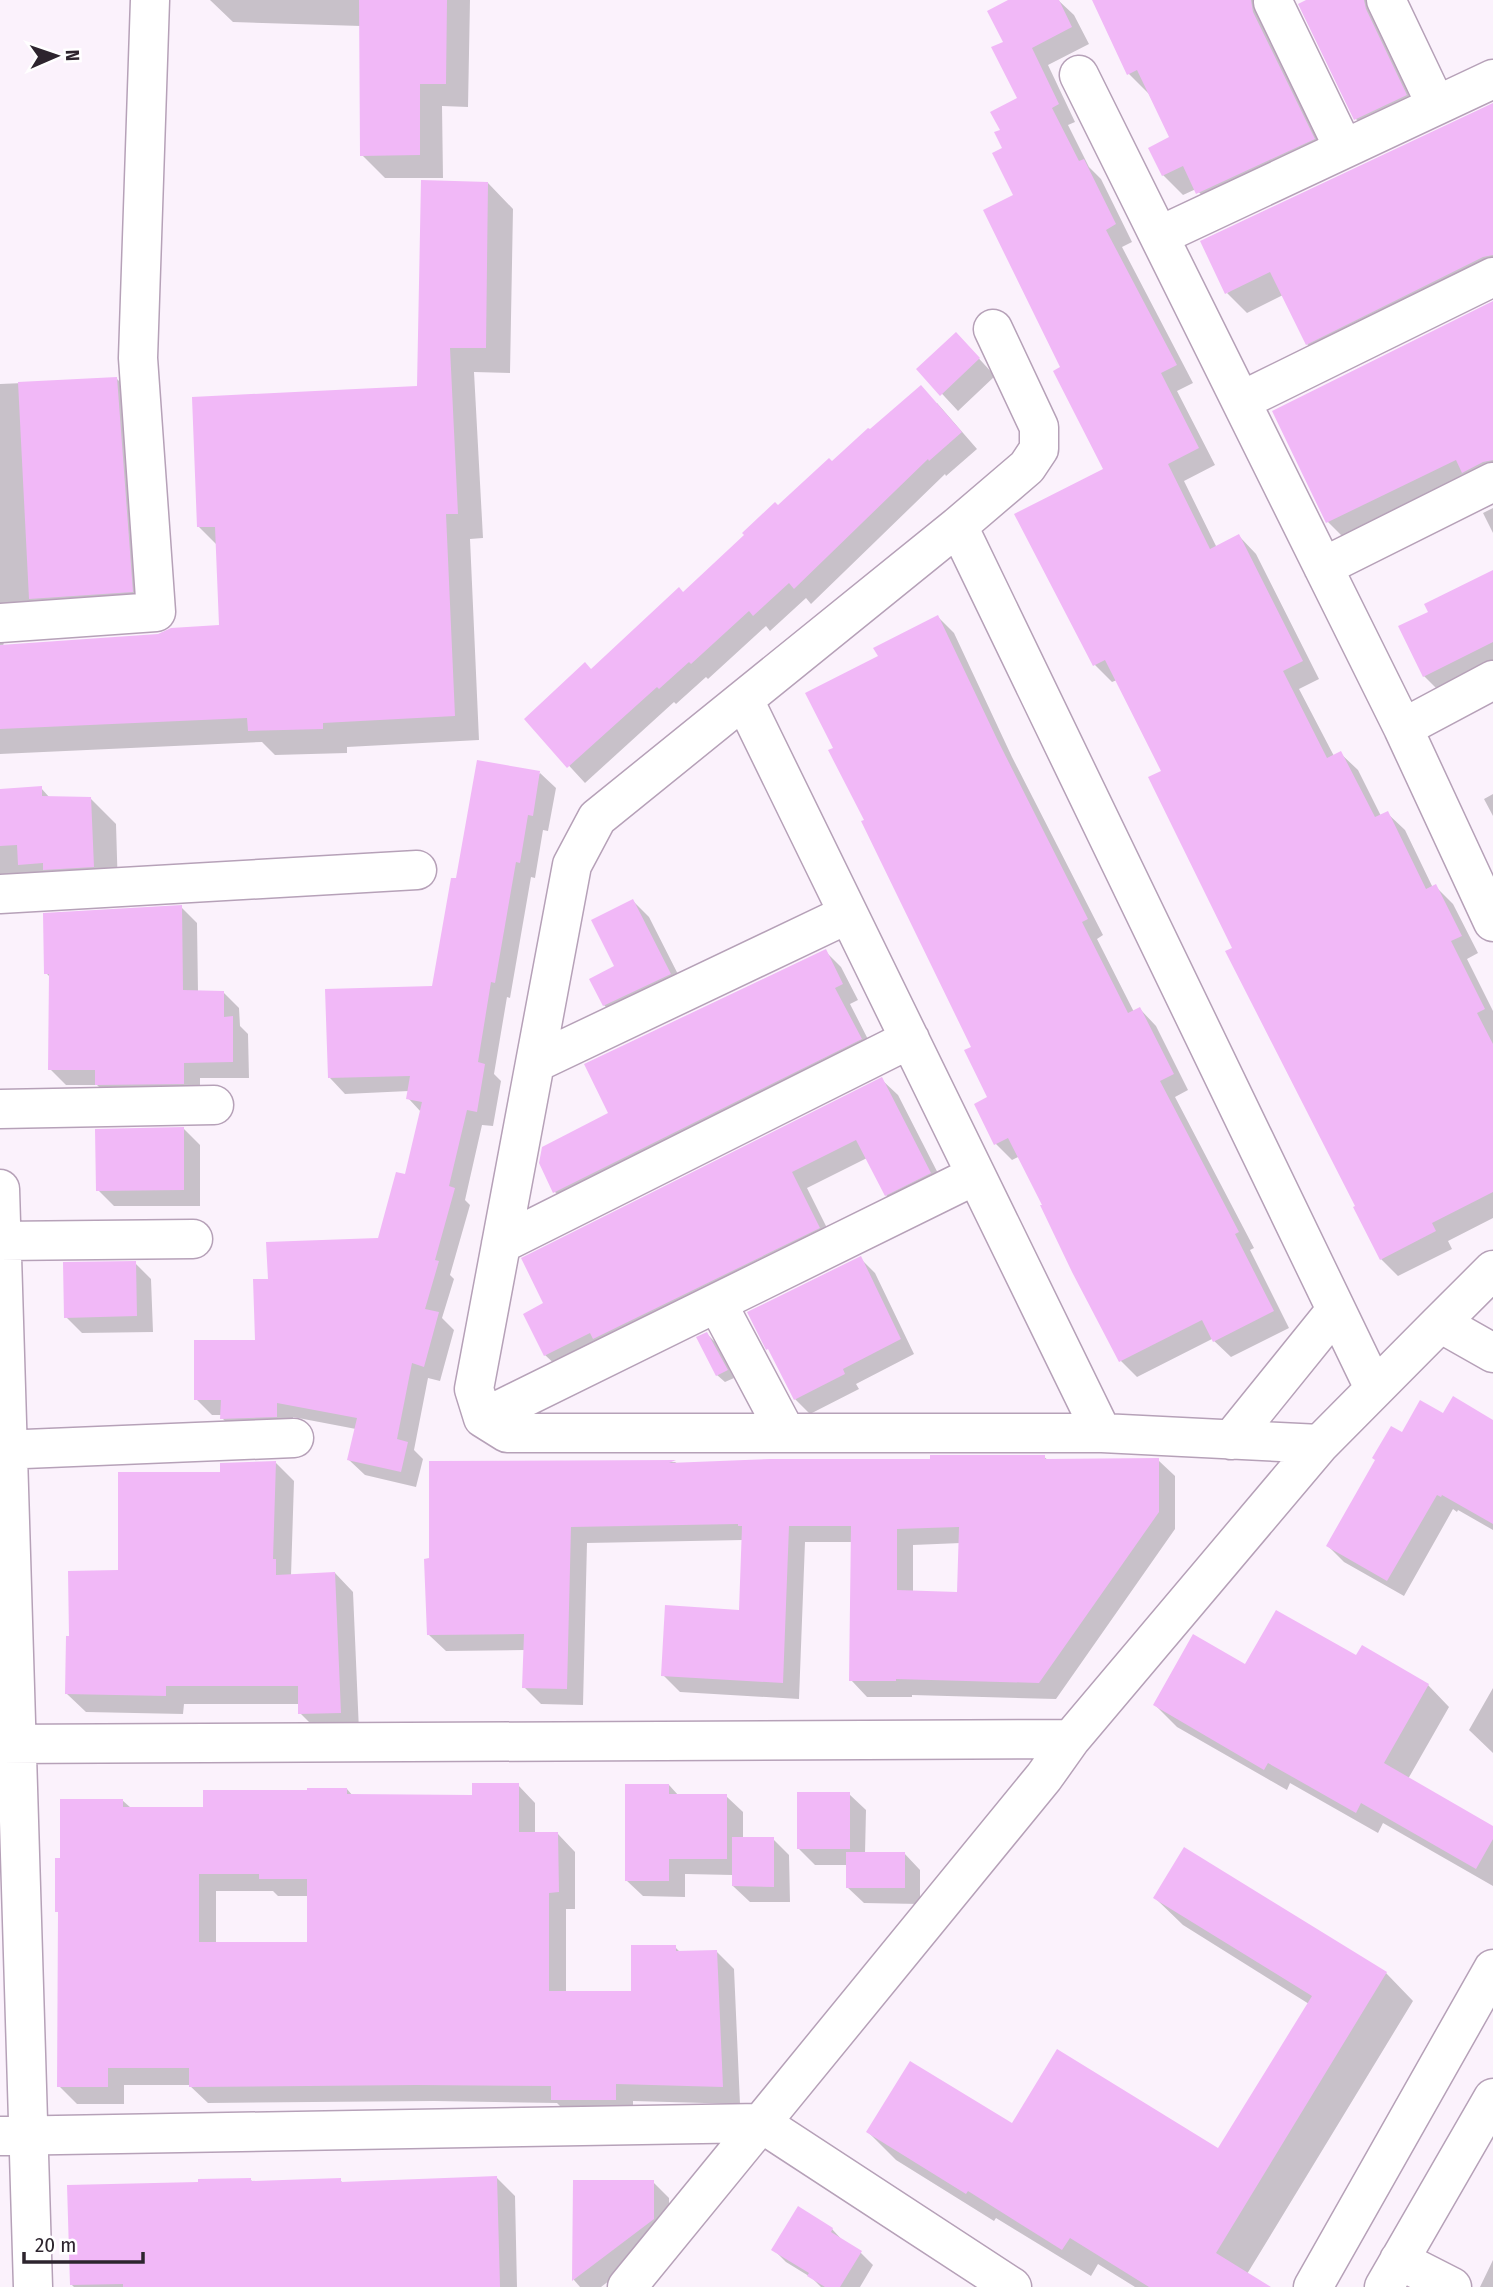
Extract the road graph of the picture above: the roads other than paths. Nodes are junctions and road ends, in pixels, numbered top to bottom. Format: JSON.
{"nodes":[{"id":1,"x":150,"y":0,"type":"edge"},
{"id":2,"x":1386,"y":0,"type":"edge"},
{"id":3,"x":1273,"y":2,"type":"dead end"},
{"id":4,"x":1079,"y":75,"type":"dead end"},
{"id":5,"x":1493,"y":79,"type":"edge"},
{"id":6,"x":1436,"y":105,"type":"junction"},
{"id":7,"x":1343,"y":149,"type":"junction"},
{"id":8,"x":1159,"y":236,"type":"junction"},
{"id":9,"x":1493,"y":277,"type":"edge"},
{"id":10,"x":993,"y":329,"type":"dead end"},
{"id":11,"x":1241,"y":401,"type":"junction"},
{"id":12,"x":1493,"y":482,"type":"edge"},
{"id":13,"x":958,"y":526,"type":"junction"},
{"id":14,"x":1322,"y":567,"type":"junction"},
{"id":15,"x":0,"y":624,"type":"edge"},
{"id":16,"x":1493,"y":680,"type":"edge"},
{"id":17,"x":744,"y":700,"type":"junction"},
{"id":18,"x":1403,"y":728,"type":"junction"},
{"id":19,"x":417,"y":870,"type":"dead end"},
{"id":20,"x":0,"y":894,"type":"edge"},
{"id":21,"x":849,"y":914,"type":"junction"},
{"id":22,"x":1493,"y":922,"type":"edge"},
{"id":23,"x":909,"y":1039,"type":"junction"},
{"id":24,"x":535,"y":1063,"type":"junction"},
{"id":25,"x":214,"y":1105,"type":"dead end"},
{"id":26,"x":0,"y":1109,"type":"edge"},
{"id":27,"x":976,"y":1175,"type":"junction"},
{"id":28,"x":0,"y":1189,"type":"edge"},
{"id":29,"x":192,"y":1239,"type":"dead end"},
{"id":30,"x":1,"y":1241,"type":"edge"},
{"id":31,"x":501,"y":1244,"type":"junction"},
{"id":32,"x":1493,"y":1270,"type":"edge"},
{"id":33,"x":717,"y":1303,"type":"junction"},
{"id":34,"x":1336,"y":1310,"type":"junction"},
{"id":35,"x":1440,"y":1322,"type":"junction"},
{"id":36,"x":1493,"y":1353,"type":"edge"},
{"id":37,"x":1374,"y":1388,"type":"junction"},
{"id":38,"x":483,"y":1418,"type":"junction"},
{"id":39,"x":786,"y":1433,"type":"junction"},
{"id":40,"x":1102,"y":1433,"type":"junction"},
{"id":41,"x":294,"y":1438,"type":"dead end"},
{"id":42,"x":1231,"y":1440,"type":"junction"},
{"id":43,"x":1320,"y":1444,"type":"junction"},
{"id":44,"x":4,"y":1450,"type":"edge"},
{"id":45,"x":1071,"y":1739,"type":"junction"},
{"id":46,"x":8,"y":1744,"type":"edge"},
{"id":47,"x":1493,"y":1969,"type":"edge"},
{"id":48,"x":1493,"y":2098,"type":"edge"},
{"id":49,"x":761,"y":2123,"type":"junction"},
{"id":50,"x":14,"y":2136,"type":"edge"},
{"id":51,"x":1391,"y":2274,"type":"edge"},
{"id":52,"x":33,"y":2287,"type":"edge"},
{"id":53,"x":627,"y":2287,"type":"edge"},
{"id":54,"x":1012,"y":2287,"type":"edge"},
{"id":55,"x":1313,"y":2287,"type":"edge"},
{"id":56,"x":1452,"y":2287,"type":"edge"}],
"edges":[{"from":1,"to":15,"type":"street"},
{"from":2,"to":6,"type":"street"},
{"from":3,"to":7,"type":"street"},
{"from":4,"to":8,"type":"street"},
{"from":5,"to":6,"type":"street"},
{"from":6,"to":7,"type":"street"},
{"from":7,"to":8,"type":"street"},
{"from":8,"to":11,"type":"street"},
{"from":9,"to":11,"type":"street"},
{"from":10,"to":13,"type":"street"},
{"from":11,"to":14,"type":"street"},
{"from":12,"to":14,"type":"street"},
{"from":13,"to":17,"type":"street"},
{"from":13,"to":34,"type":"street"},
{"from":14,"to":18,"type":"street"},
{"from":16,"to":18,"type":"street"},
{"from":17,"to":21,"type":"street"},
{"from":17,"to":24,"type":"street"},
{"from":18,"to":22,"type":"street"},
{"from":19,"to":20,"type":"street"},
{"from":21,"to":23,"type":"street"},
{"from":21,"to":24,"type":"street"},
{"from":23,"to":27,"type":"street"},
{"from":23,"to":31,"type":"street"},
{"from":24,"to":31,"type":"street"},
{"from":25,"to":26,"type":"street"},
{"from":27,"to":33,"type":"street"},
{"from":27,"to":40,"type":"street"},
{"from":28,"to":30,"type":"street"},
{"from":29,"to":30,"type":"street"},
{"from":30,"to":44,"type":"street"},
{"from":31,"to":38,"type":"street"},
{"from":32,"to":35,"type":"street"},
{"from":33,"to":38,"type":"street"},
{"from":33,"to":39,"type":"street"},
{"from":34,"to":37,"type":"street"},
{"from":34,"to":42,"type":"street"},
{"from":35,"to":36,"type":"street"},
{"from":35,"to":37,"type":"street"},
{"from":37,"to":43,"type":"street"},
{"from":38,"to":39,"type":"street"},
{"from":39,"to":40,"type":"street"},
{"from":40,"to":42,"type":"street"},
{"from":41,"to":44,"type":"street"},
{"from":42,"to":43,"type":"street"},
{"from":43,"to":45,"type":"street"},
{"from":44,"to":46,"type":"street"},
{"from":45,"to":46,"type":"street"},
{"from":45,"to":49,"type":"street"},
{"from":46,"to":50,"type":"street"},
{"from":47,"to":55,"type":"street"},
{"from":48,"to":51,"type":"street"},
{"from":49,"to":50,"type":"street"},
{"from":49,"to":53,"type":"street"},
{"from":49,"to":54,"type":"street"},
{"from":50,"to":52,"type":"street"},
{"from":51,"to":56,"type":"street"}]}
